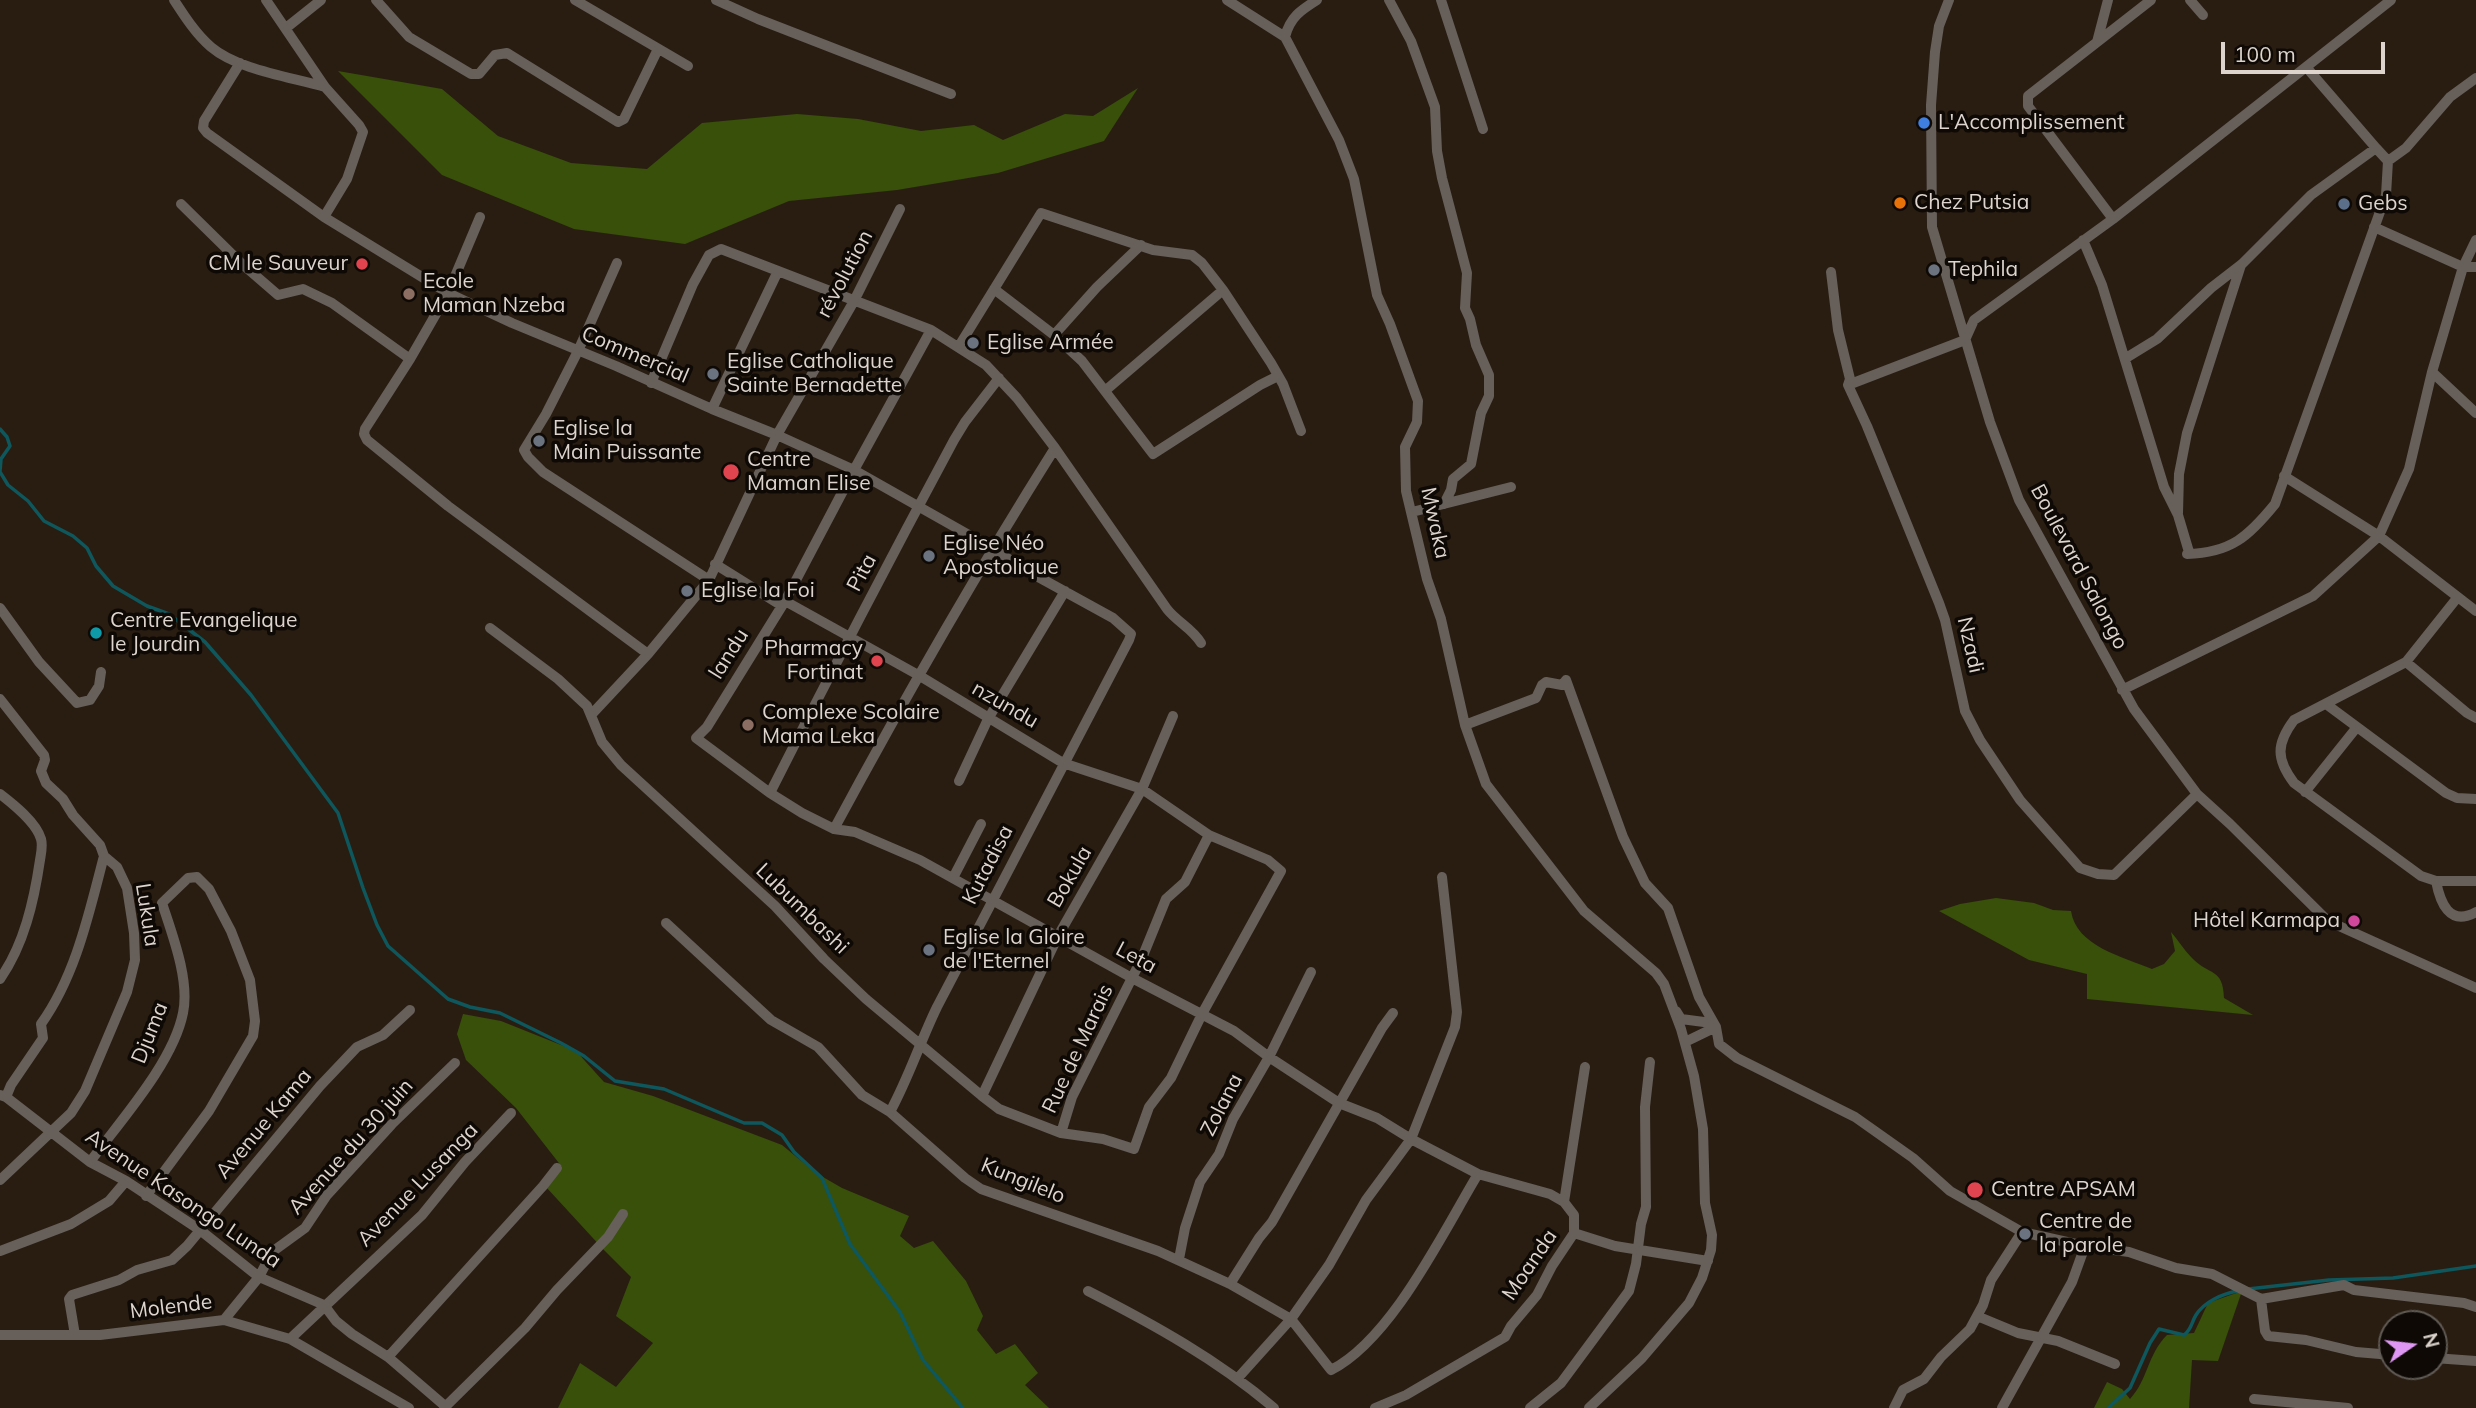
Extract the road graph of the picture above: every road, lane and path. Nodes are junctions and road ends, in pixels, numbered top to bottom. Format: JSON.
{"nodes":[{"id":1,"x":174,"y":0,"type":"edge"},
{"id":2,"x":266,"y":0,"type":"edge"},
{"id":3,"x":321,"y":0,"type":"edge"},
{"id":4,"x":376,"y":0,"type":"edge"},
{"id":5,"x":575,"y":0,"type":"edge"},
{"id":6,"x":716,"y":0,"type":"edge"},
{"id":7,"x":1227,"y":0,"type":"edge"},
{"id":8,"x":1317,"y":0,"type":"edge"},
{"id":9,"x":1389,"y":0,"type":"edge"},
{"id":10,"x":1441,"y":0,"type":"edge"},
{"id":11,"x":1949,"y":0,"type":"edge"},
{"id":12,"x":2108,"y":0,"type":"edge"},
{"id":13,"x":2151,"y":0,"type":"edge"},
{"id":14,"x":2190,"y":0,"type":"edge"},
{"id":15,"x":2371,"y":0,"type":"edge"},
{"id":16,"x":2391,"y":0,"type":"edge"},
{"id":17,"x":2378,"y":10,"type":"junction"},
{"id":18,"x":2203,"y":15,"type":"dead end"},
{"id":19,"x":286,"y":28,"type":"junction"},
{"id":20,"x":1285,"y":37,"type":"junction"},
{"id":21,"x":2097,"y":42,"type":"junction"},
{"id":22,"x":658,"y":49,"type":"junction"},
{"id":23,"x":240,"y":63,"type":"junction"},
{"id":24,"x":688,"y":66,"type":"dead end"},
{"id":25,"x":2307,"y":68,"type":"junction"},
{"id":26,"x":2476,"y":78,"type":"edge"},
{"id":27,"x":325,"y":87,"type":"junction"},
{"id":28,"x":951,"y":94,"type":"dead end"},
{"id":29,"x":1483,"y":129,"type":"dead end"},
{"id":30,"x":2376,"y":148,"type":"junction"},
{"id":31,"x":2388,"y":161,"type":"junction"},
{"id":32,"x":181,"y":204,"type":"dead end"},
{"id":33,"x":900,"y":209,"type":"dead end"},
{"id":34,"x":324,"y":217,"type":"junction"},
{"id":35,"x":480,"y":217,"type":"dead end"},
{"id":36,"x":2113,"y":219,"type":"junction"},
{"id":37,"x":2374,"y":227,"type":"junction"},
{"id":38,"x":2083,"y":240,"type":"junction"},
{"id":39,"x":2476,"y":240,"type":"edge"},
{"id":40,"x":1141,"y":245,"type":"junction"},
{"id":41,"x":617,"y":263,"type":"dead end"},
{"id":42,"x":2242,"y":264,"type":"junction"},
{"id":43,"x":2463,"y":267,"type":"junction"},
{"id":44,"x":2476,"y":267,"type":"edge"},
{"id":45,"x":778,"y":271,"type":"junction"},
{"id":46,"x":1831,"y":272,"type":"dead end"},
{"id":47,"x":995,"y":289,"type":"junction"},
{"id":48,"x":1223,"y":290,"type":"junction"},
{"id":49,"x":448,"y":293,"type":"junction"},
{"id":50,"x":854,"y":301,"type":"junction"},
{"id":51,"x":931,"y":330,"type":"junction"},
{"id":52,"x":1055,"y":335,"type":"junction"},
{"id":53,"x":1965,"y":340,"type":"junction"},
{"id":54,"x":959,"y":346,"type":"junction"},
{"id":55,"x":578,"y":351,"type":"junction"},
{"id":56,"x":2126,"y":358,"type":"junction"},
{"id":57,"x":411,"y":359,"type":"junction"},
{"id":58,"x":2432,"y":372,"type":"junction"},
{"id":59,"x":1278,"y":376,"type":"junction"},
{"id":60,"x":999,"y":378,"type":"junction"},
{"id":61,"x":651,"y":383,"type":"junction"},
{"id":62,"x":1848,"y":385,"type":"junction"},
{"id":63,"x":1106,"y":390,"type":"junction"},
{"id":64,"x":712,"y":409,"type":"junction"},
{"id":65,"x":2476,"y":412,"type":"edge"},
{"id":66,"x":1301,"y":431,"type":"dead end"},
{"id":67,"x":777,"y":435,"type":"junction"},
{"id":68,"x":1055,"y":447,"type":"junction"},
{"id":69,"x":854,"y":470,"type":"junction"},
{"id":70,"x":2284,"y":476,"type":"junction"},
{"id":71,"x":1511,"y":487,"type":"dead end"},
{"id":72,"x":1444,"y":504,"type":"junction"},
{"id":73,"x":918,"y":507,"type":"junction"},
{"id":74,"x":1412,"y":512,"type":"junction"},
{"id":75,"x":2178,"y":515,"type":"junction"},
{"id":76,"x":2379,"y":536,"type":"junction"},
{"id":77,"x":992,"y":548,"type":"junction"},
{"id":78,"x":715,"y":564,"type":"junction"},
{"id":79,"x":709,"y":580,"type":"junction"},
{"id":80,"x":1065,"y":591,"type":"junction"},
{"id":81,"x":2457,"y":598,"type":"junction"},
{"id":82,"x":785,"y":601,"type":"junction"},
{"id":83,"x":0,"y":608,"type":"edge"},
{"id":84,"x":2476,"y":611,"type":"edge"},
{"id":85,"x":490,"y":628,"type":"dead end"},
{"id":86,"x":849,"y":636,"type":"junction"},
{"id":87,"x":1129,"y":640,"type":"joint"},
{"id":88,"x":1201,"y":643,"type":"dead end"},
{"id":89,"x":648,"y":654,"type":"junction"},
{"id":90,"x":2406,"y":662,"type":"junction"},
{"id":91,"x":102,"y":672,"type":"dead end"},
{"id":92,"x":920,"y":676,"type":"junction"},
{"id":93,"x":2122,"y":690,"type":"junction"},
{"id":94,"x":0,"y":699,"type":"edge"},
{"id":95,"x":2326,"y":704,"type":"junction"},
{"id":96,"x":591,"y":715,"type":"junction"},
{"id":97,"x":1173,"y":716,"type":"dead end"},
{"id":98,"x":2476,"y":718,"type":"edge"},
{"id":99,"x":988,"y":719,"type":"junction"},
{"id":100,"x":1465,"y":724,"type":"junction"},
{"id":101,"x":2357,"y":727,"type":"junction"},
{"id":102,"x":696,"y":737,"type":"joint"},
{"id":103,"x":1063,"y":763,"type":"junction"},
{"id":104,"x":959,"y":781,"type":"dead end"},
{"id":105,"x":1142,"y":789,"type":"junction"},
{"id":106,"x":2305,"y":792,"type":"junction"},
{"id":107,"x":770,"y":793,"type":"junction"},
{"id":108,"x":0,"y":794,"type":"edge"},
{"id":109,"x":2197,"y":794,"type":"junction"},
{"id":110,"x":2476,"y":799,"type":"edge"},
{"id":111,"x":981,"y":824,"type":"dead end"},
{"id":112,"x":834,"y":829,"type":"junction"},
{"id":113,"x":1209,"y":835,"type":"junction"},
{"id":114,"x":104,"y":856,"type":"junction"},
{"id":115,"x":1442,"y":877,"type":"dead end"},
{"id":116,"x":953,"y":878,"type":"junction"},
{"id":117,"x":2436,"y":881,"type":"junction"},
{"id":118,"x":2476,"y":881,"type":"edge"},
{"id":119,"x":992,"y":900,"type":"junction"},
{"id":120,"x":2476,"y":912,"type":"edge"},
{"id":121,"x":666,"y":923,"type":"dead end"},
{"id":122,"x":1058,"y":936,"type":"junction"},
{"id":123,"x":1311,"y":972,"type":"dead end"},
{"id":124,"x":1132,"y":978,"type":"junction"},
{"id":125,"x":0,"y":979,"type":"edge"},
{"id":126,"x":2476,"y":988,"type":"edge"},
{"id":127,"x":1667,"y":997,"type":"junction"},
{"id":128,"x":410,"y":1010,"type":"dead end"},
{"id":129,"x":1393,"y":1013,"type":"dead end"},
{"id":130,"x":1202,"y":1014,"type":"junction"},
{"id":131,"x":1716,"y":1027,"type":"junction"},
{"id":132,"x":1685,"y":1042,"type":"junction"},
{"id":133,"x":919,"y":1043,"type":"junction"},
{"id":134,"x":1269,"y":1057,"type":"junction"},
{"id":135,"x":1650,"y":1062,"type":"dead end"},
{"id":136,"x":455,"y":1063,"type":"dead end"},
{"id":137,"x":1585,"y":1067,"type":"dead end"},
{"id":138,"x":3,"y":1096,"type":"edge"},
{"id":139,"x":982,"y":1096,"type":"junction"},
{"id":140,"x":1339,"y":1103,"type":"junction"},
{"id":141,"x":890,"y":1112,"type":"junction"},
{"id":142,"x":511,"y":1113,"type":"dead end"},
{"id":143,"x":50,"y":1132,"type":"junction"},
{"id":144,"x":1061,"y":1133,"type":"junction"},
{"id":145,"x":1411,"y":1139,"type":"junction"},
{"id":146,"x":90,"y":1162,"type":"junction"},
{"id":147,"x":557,"y":1168,"type":"dead end"},
{"id":148,"x":1478,"y":1174,"type":"junction"},
{"id":149,"x":0,"y":1180,"type":"edge"},
{"id":150,"x":126,"y":1181,"type":"junction"},
{"id":151,"x":146,"y":1196,"type":"junction"},
{"id":152,"x":1564,"y":1202,"type":"junction"},
{"id":153,"x":623,"y":1214,"type":"dead end"},
{"id":154,"x":200,"y":1230,"type":"junction"},
{"id":155,"x":2022,"y":1232,"type":"junction"},
{"id":156,"x":1574,"y":1233,"type":"junction"},
{"id":157,"x":2085,"y":1246,"type":"junction"},
{"id":158,"x":1637,"y":1248,"type":"junction"},
{"id":159,"x":0,"y":1251,"type":"edge"},
{"id":160,"x":1179,"y":1259,"type":"junction"},
{"id":161,"x":1708,"y":1261,"type":"junction"},
{"id":162,"x":259,"y":1277,"type":"junction"},
{"id":163,"x":1230,"y":1283,"type":"junction"},
{"id":164,"x":1088,"y":1291,"type":"dead end"},
{"id":165,"x":2262,"y":1298,"type":"junction"},
{"id":166,"x":324,"y":1305,"type":"junction"},
{"id":167,"x":2476,"y":1307,"type":"edge"},
{"id":168,"x":1977,"y":1316,"type":"junction"},
{"id":169,"x":1290,"y":1319,"type":"junction"},
{"id":170,"x":224,"y":1320,"type":"junction"},
{"id":171,"x":0,"y":1335,"type":"edge"},
{"id":172,"x":75,"y":1335,"type":"junction"},
{"id":173,"x":2041,"y":1338,"type":"junction"},
{"id":174,"x":290,"y":1339,"type":"junction"},
{"id":175,"x":2378,"y":1354,"type":"edge"},
{"id":176,"x":388,"y":1357,"type":"junction"},
{"id":177,"x":2448,"y":1359,"type":"edge"},
{"id":178,"x":2476,"y":1361,"type":"edge"},
{"id":179,"x":2115,"y":1364,"type":"dead end"},
{"id":180,"x":1237,"y":1379,"type":"junction"},
{"id":181,"x":2254,"y":1399,"type":"dead end"},
{"id":182,"x":444,"y":1407,"type":"edge"},
{"id":183,"x":409,"y":1408,"type":"edge"},
{"id":184,"x":1273,"y":1408,"type":"edge"},
{"id":185,"x":1375,"y":1408,"type":"edge"},
{"id":186,"x":1530,"y":1408,"type":"edge"},
{"id":187,"x":1589,"y":1408,"type":"edge"},
{"id":188,"x":1894,"y":1408,"type":"edge"},
{"id":189,"x":2002,"y":1408,"type":"edge"},
{"id":190,"x":2348,"y":1408,"type":"edge"}],
"edges":[{"from":1,"to":23,"type":"street"},
{"from":2,"to":19,"type":"street"},
{"from":3,"to":19,"type":"street"},
{"from":4,"to":22,"type":"street"},
{"from":5,"to":22,"type":"street"},
{"from":6,"to":28,"type":"street"},
{"from":7,"to":20,"type":"street","name":"Mwaka"},
{"from":8,"to":20,"type":"street"},
{"from":9,"to":72,"type":"street"},
{"from":10,"to":29,"type":"street"},
{"from":11,"to":53,"type":"street","name":"Boulevard Salongo"},
{"from":12,"to":21,"type":"street"},
{"from":13,"to":21,"type":"street"},
{"from":14,"to":18,"type":"street"},
{"from":15,"to":17,"type":"street"},
{"from":16,"to":17,"type":"street"},
{"from":17,"to":25,"type":"street"},
{"from":19,"to":27,"type":"street"},
{"from":20,"to":74,"type":"street","name":"Mwaka"},
{"from":21,"to":36,"type":"street"},
{"from":22,"to":24,"type":"street"},
{"from":23,"to":27,"type":"street"},
{"from":23,"to":34,"type":"street","name":"Commercial"},
{"from":25,"to":30,"type":"street"},
{"from":25,"to":36,"type":"street"},
{"from":26,"to":31,"type":"street"},
{"from":27,"to":34,"type":"street"},
{"from":30,"to":31,"type":"street"},
{"from":30,"to":42,"type":"street"},
{"from":31,"to":37,"type":"street"},
{"from":32,"to":57,"type":"street"},
{"from":33,"to":50,"type":"street","name":"révolution"},
{"from":34,"to":49,"type":"street","name":"Commercial"},
{"from":35,"to":49,"type":"street"},
{"from":36,"to":38,"type":"street"},
{"from":37,"to":43,"type":"street"},
{"from":37,"to":70,"type":"street"},
{"from":38,"to":53,"type":"street"},
{"from":38,"to":56,"type":"street"},
{"from":39,"to":43,"type":"street"},
{"from":40,"to":47,"type":"street"},
{"from":40,"to":48,"type":"street"},
{"from":40,"to":52,"type":"street"},
{"from":41,"to":55,"type":"street"},
{"from":42,"to":56,"type":"street"},
{"from":42,"to":75,"type":"street"},
{"from":43,"to":44,"type":"street"},
{"from":43,"to":58,"type":"street"},
{"from":45,"to":50,"type":"street"},
{"from":45,"to":61,"type":"street"},
{"from":45,"to":64,"type":"street"},
{"from":46,"to":62,"type":"street"},
{"from":47,"to":52,"type":"street"},
{"from":47,"to":54,"type":"street"},
{"from":48,"to":59,"type":"street"},
{"from":48,"to":63,"type":"street"},
{"from":49,"to":55,"type":"street","name":"Commercial"},
{"from":49,"to":57,"type":"street"},
{"from":50,"to":51,"type":"street"},
{"from":50,"to":67,"type":"street","name":"révolution"},
{"from":51,"to":54,"type":"street"},
{"from":51,"to":69,"type":"street","name":"landu"},
{"from":52,"to":63,"type":"street"},
{"from":53,"to":62,"type":"street"},
{"from":53,"to":93,"type":"street","name":"Boulevard Salongo"},
{"from":54,"to":60,"type":"street"},
{"from":55,"to":61,"type":"street","name":"Commercial"},
{"from":55,"to":79,"type":"street"},
{"from":56,"to":75,"type":"street"},
{"from":57,"to":89,"type":"street"},
{"from":58,"to":65,"type":"street"},
{"from":58,"to":76,"type":"street"},
{"from":59,"to":63,"type":"street"},
{"from":59,"to":66,"type":"street"},
{"from":60,"to":68,"type":"street"},
{"from":60,"to":73,"type":"street","name":"Pita"},
{"from":61,"to":64,"type":"street","name":"Commercial"},
{"from":62,"to":109,"type":"street","name":"Nzadi"},
{"from":64,"to":67,"type":"street","name":"Commercial"},
{"from":67,"to":69,"type":"street","name":"Commercial"},
{"from":67,"to":78,"type":"street","name":"révolution"},
{"from":68,"to":77,"type":"street"},
{"from":68,"to":88,"type":"street"},
{"from":69,"to":73,"type":"street","name":"Commercial"},
{"from":69,"to":82,"type":"street","name":"landu"},
{"from":70,"to":75,"type":"street"},
{"from":70,"to":76,"type":"street"},
{"from":71,"to":72,"type":"street"},
{"from":72,"to":74,"type":"street"},
{"from":73,"to":77,"type":"street","name":"Commercial"},
{"from":73,"to":86,"type":"street","name":"Pita"},
{"from":74,"to":100,"type":"street","name":"Mwaka"},
{"from":76,"to":81,"type":"street"},
{"from":76,"to":93,"type":"street"},
{"from":77,"to":80,"type":"street","name":"Commercial"},
{"from":77,"to":92,"type":"street"},
{"from":78,"to":79,"type":"street","name":"révolution"},
{"from":78,"to":82,"type":"street","name":"nzundu"},
{"from":79,"to":89,"type":"street","name":"révolution"},
{"from":80,"to":87,"type":"street","name":"Commercial"},
{"from":80,"to":99,"type":"street"},
{"from":81,"to":84,"type":"street"},
{"from":81,"to":90,"type":"street"},
{"from":82,"to":86,"type":"street","name":"nzundu"},
{"from":82,"to":102,"type":"street","name":"landu"},
{"from":83,"to":91,"type":"street"},
{"from":85,"to":96,"type":"street","name":"Lubumbashi"},
{"from":86,"to":92,"type":"street","name":"nzundu"},
{"from":86,"to":107,"type":"street","name":"Pita"},
{"from":87,"to":103,"type":"street","name":"Kutadisa"},
{"from":89,"to":96,"type":"street","name":"révolution"},
{"from":90,"to":95,"type":"street"},
{"from":90,"to":98,"type":"street"},
{"from":92,"to":99,"type":"street","name":"nzundu"},
{"from":92,"to":112,"type":"street"},
{"from":93,"to":109,"type":"street","name":"Boulevard Salongo"},
{"from":94,"to":114,"type":"street","name":"Lukula"},
{"from":95,"to":101,"type":"street"},
{"from":95,"to":106,"type":"street"},
{"from":96,"to":133,"type":"street","name":"Lubumbashi"},
{"from":97,"to":105,"type":"street","name":"Bokula"},
{"from":99,"to":103,"type":"street","name":"nzundu"},
{"from":99,"to":104,"type":"street"},
{"from":100,"to":127,"type":"street","name":"Mwaka"},
{"from":100,"to":131,"type":"street"},
{"from":101,"to":106,"type":"street"},
{"from":101,"to":110,"type":"street"},
{"from":102,"to":107,"type":"street","name":"Leta"},
{"from":103,"to":105,"type":"street","name":"nzundu"},
{"from":103,"to":119,"type":"street","name":"Kutadisa"},
{"from":105,"to":113,"type":"street","name":"nzundu"},
{"from":105,"to":122,"type":"street","name":"Bokula"},
{"from":106,"to":117,"type":"street"},
{"from":107,"to":112,"type":"street","name":"Leta"},
{"from":108,"to":125,"type":"street"},
{"from":109,"to":126,"type":"street","name":"Boulevard Salongo"},
{"from":111,"to":116,"type":"street"},
{"from":112,"to":116,"type":"street","name":"Leta"},
{"from":113,"to":124,"type":"street","name":"Rue de Marais"},
{"from":113,"to":130,"type":"street","name":"nzundu"},
{"from":114,"to":138,"type":"street"},
{"from":114,"to":143,"type":"street","name":"Lukula"},
{"from":115,"to":145,"type":"street"},
{"from":116,"to":119,"type":"street","name":"Leta"},
{"from":117,"to":118,"type":"street"},
{"from":117,"to":120,"type":"street"},
{"from":119,"to":122,"type":"street","name":"Leta"},
{"from":119,"to":133,"type":"street","name":"Kutadisa"},
{"from":121,"to":141,"type":"street","name":"Kungilelo"},
{"from":122,"to":124,"type":"street","name":"Leta"},
{"from":122,"to":139,"type":"street","name":"Bokula"},
{"from":123,"to":134,"type":"street","name":"Zolana"},
{"from":124,"to":130,"type":"street","name":"Leta"},
{"from":124,"to":144,"type":"street","name":"Rue de Marais"},
{"from":127,"to":131,"type":"street"},
{"from":127,"to":132,"type":"street"},
{"from":128,"to":154,"type":"street","name":"Avenue Kama"},
{"from":129,"to":140,"type":"street"},
{"from":130,"to":134,"type":"street","name":"Leta"},
{"from":130,"to":144,"type":"street","name":"Lubumbashi"},
{"from":131,"to":132,"type":"street"},
{"from":131,"to":155,"type":"street"},
{"from":132,"to":161,"type":"street"},
{"from":133,"to":139,"type":"street","name":"Lubumbashi"},
{"from":133,"to":141,"type":"street","name":"Kutadisa"},
{"from":134,"to":140,"type":"street","name":"Leta"},
{"from":134,"to":160,"type":"street","name":"Zolana"},
{"from":135,"to":158,"type":"street"},
{"from":136,"to":162,"type":"street","name":"Avenue du 30 juin"},
{"from":137,"to":152,"type":"street","name":"Moanda"},
{"from":138,"to":143,"type":"street","name":"Avenue Kasongo Lunda"},
{"from":139,"to":144,"type":"street","name":"Lubumbashi"},
{"from":140,"to":145,"type":"street","name":"Leta"},
{"from":140,"to":163,"type":"street"},
{"from":141,"to":160,"type":"street","name":"Kungilelo"},
{"from":142,"to":166,"type":"street","name":"Avenue Lusanga"},
{"from":143,"to":146,"type":"street","name":"Avenue Kasongo Lunda"},
{"from":143,"to":149,"type":"street","name":"Lukula"},
{"from":145,"to":148,"type":"street","name":"Leta"},
{"from":145,"to":169,"type":"street"},
{"from":146,"to":150,"type":"street","name":"Avenue Kasongo Lunda"},
{"from":146,"to":151,"type":"street","name":"Djuma"},
{"from":147,"to":176,"type":"street"},
{"from":148,"to":152,"type":"street","name":"Leta"},
{"from":148,"to":169,"type":"street","name":"Kungilelo"},
{"from":150,"to":151,"type":"street","name":"Avenue Kasongo Lunda"},
{"from":150,"to":159,"type":"street"},
{"from":151,"to":154,"type":"street","name":"Avenue Kasongo Lunda"},
{"from":152,"to":156,"type":"street","name":"Moanda"},
{"from":153,"to":182,"type":"street"},
{"from":154,"to":162,"type":"street","name":"Avenue Kasongo Lunda"},
{"from":154,"to":172,"type":"street","name":"Avenue Kama"},
{"from":155,"to":157,"type":"street"},
{"from":155,"to":168,"type":"street"},
{"from":156,"to":158,"type":"street"},
{"from":156,"to":185,"type":"street","name":"Moanda"},
{"from":157,"to":165,"type":"street"},
{"from":157,"to":173,"type":"street"},
{"from":158,"to":161,"type":"street"},
{"from":158,"to":186,"type":"street"},
{"from":160,"to":163,"type":"street","name":"Kungilelo"},
{"from":161,"to":187,"type":"street"},
{"from":162,"to":166,"type":"street","name":"Avenue Kasongo Lunda"},
{"from":162,"to":170,"type":"street","name":"Avenue du 30 juin"},
{"from":163,"to":169,"type":"street","name":"Kungilelo"},
{"from":164,"to":180,"type":"street"},
{"from":165,"to":167,"type":"street"},
{"from":165,"to":175,"type":"street"},
{"from":166,"to":174,"type":"street","name":"Avenue Lusanga"},
{"from":166,"to":176,"type":"street","name":"Avenue Kasongo Lunda"},
{"from":168,"to":173,"type":"street"},
{"from":168,"to":188,"type":"street"},
{"from":169,"to":180,"type":"street"},
{"from":170,"to":172,"type":"street","name":"Molende"},
{"from":170,"to":174,"type":"street","name":"Molende"},
{"from":171,"to":172,"type":"street","name":"Molende"},
{"from":173,"to":179,"type":"street"},
{"from":173,"to":189,"type":"street"},
{"from":174,"to":183,"type":"street","name":"Molende"},
{"from":176,"to":182,"type":"street","name":"Avenue Kasongo Lunda"},
{"from":177,"to":178,"type":"street"},
{"from":180,"to":184,"type":"street"},
{"from":181,"to":190,"type":"street"}]}
